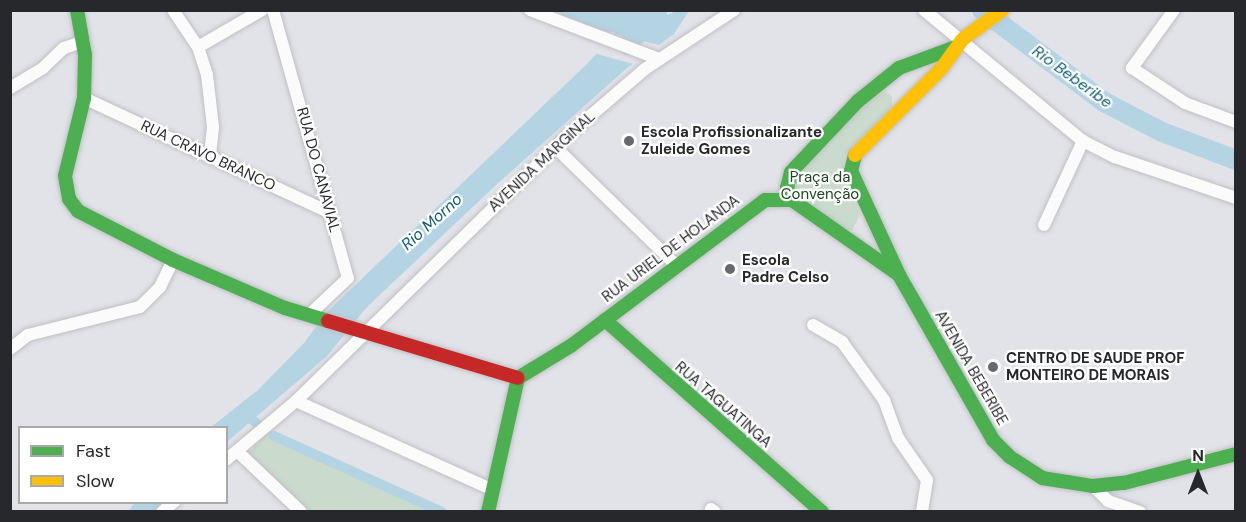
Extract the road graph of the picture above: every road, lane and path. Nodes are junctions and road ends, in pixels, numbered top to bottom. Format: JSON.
{"nodes":[{"id":1,"x":76,"y":10,"type":"edge"},
{"id":2,"x":173,"y":10,"type":"edge"},
{"id":3,"x":262,"y":10,"type":"edge"},
{"id":4,"x":273,"y":10,"type":"edge"},
{"id":5,"x":530,"y":10,"type":"edge"},
{"id":6,"x":734,"y":10,"type":"edge"},
{"id":7,"x":924,"y":10,"type":"edge"},
{"id":8,"x":1002,"y":10,"type":"edge"},
{"id":9,"x":1174,"y":10,"type":"edge"},
{"id":10,"x":84,"y":40,"type":"junction"},
{"id":11,"x":960,"y":43,"type":"junction"},
{"id":12,"x":198,"y":47,"type":"junction"},
{"id":13,"x":655,"y":57,"type":"junction"},
{"id":14,"x":899,"y":68,"type":"junction"},
{"id":15,"x":10,"y":88,"type":"edge"},
{"id":16,"x":920,"y":92,"type":"junction"},
{"id":17,"x":84,"y":98,"type":"junction"},
{"id":18,"x":1236,"y":122,"type":"edge"},
{"id":19,"x":1083,"y":141,"type":"junction"},
{"id":20,"x":555,"y":147,"type":"junction"},
{"id":21,"x":210,"y":157,"type":"junction"},
{"id":22,"x":1236,"y":198,"type":"edge"},
{"id":23,"x":792,"y":200,"type":"junction"},
{"id":24,"x":331,"y":213,"type":"junction"},
{"id":25,"x":878,"y":224,"type":"junction"},
{"id":26,"x":1044,"y":225,"type":"dead end"},
{"id":27,"x":849,"y":242,"type":"junction"},
{"id":28,"x":173,"y":260,"type":"junction"},
{"id":29,"x":677,"y":266,"type":"junction"},
{"id":30,"x":899,"y":275,"type":"junction"},
{"id":31,"x":314,"y":317,"type":"junction"},
{"id":32,"x":605,"y":320,"type":"junction"},
{"id":33,"x":813,"y":325,"type":"dead end"},
{"id":34,"x":359,"y":330,"type":"junction"},
{"id":35,"x":10,"y":349,"type":"edge"},
{"id":36,"x":518,"y":378,"type":"junction"},
{"id":37,"x":296,"y":401,"type":"junction"},
{"id":38,"x":237,"y":451,"type":"junction"},
{"id":39,"x":1236,"y":454,"type":"edge"},
{"id":40,"x":228,"y":458,"type":"edge"},
{"id":41,"x":1094,"y":486,"type":"junction"},
{"id":42,"x":493,"y":490,"type":"junction"},
{"id":43,"x":301,"y":512,"type":"edge"},
{"id":44,"x":488,"y":512,"type":"edge"},
{"id":45,"x":822,"y":512,"type":"edge"},
{"id":46,"x":922,"y":512,"type":"edge"},
{"id":47,"x":1140,"y":512,"type":"edge"}],
"edges":[{"from":1,"to":10,"type":"main road"},
{"from":2,"to":12,"type":"street"},
{"from":3,"to":12,"type":"street"},
{"from":4,"to":24,"type":"street","name":"RUA DO CANAVIAL"},
{"from":5,"to":13,"type":"street"},
{"from":6,"to":13,"type":"street","name":"AVENIDA MARGINAL"},
{"from":7,"to":11,"type":"street"},
{"from":8,"to":11,"type":"main road"},
{"from":9,"to":18,"type":"street"},
{"from":10,"to":15,"type":"street"},
{"from":10,"to":17,"type":"main road"},
{"from":11,"to":14,"type":"main road"},
{"from":11,"to":16,"type":"main road"},
{"from":11,"to":19,"type":"street"},
{"from":12,"to":21,"type":"street"},
{"from":13,"to":20,"type":"street","name":"AVENIDA MARGINAL"},
{"from":14,"to":16,"type":"main road"},
{"from":14,"to":23,"type":"main road"},
{"from":16,"to":25,"type":"main road","name":"AVENIDA BEBERIBE"},
{"from":17,"to":21,"type":"street","name":"RUA CRAVO BRANCO"},
{"from":17,"to":28,"type":"main road"},
{"from":19,"to":22,"type":"street"},
{"from":19,"to":26,"type":"street"},
{"from":20,"to":29,"type":"street"},
{"from":20,"to":34,"type":"street","name":"AVENIDA MARGINAL"},
{"from":21,"to":24,"type":"street","name":"RUA CRAVO BRANCO"},
{"from":23,"to":27,"type":"main road","name":"AVENIDA BEBERIBE"},
{"from":23,"to":29,"type":"main road","name":"RUA URIEL DE HOLANDA"},
{"from":24,"to":31,"type":"street","name":"RUA DO CANAVIAL"},
{"from":25,"to":27,"type":"main road"},
{"from":25,"to":30,"type":"main road","name":"AVENIDA BEBERIBE"},
{"from":27,"to":30,"type":"main road","name":"AVENIDA BEBERIBE"},
{"from":28,"to":31,"type":"main road"},
{"from":28,"to":35,"type":"street"},
{"from":29,"to":32,"type":"main road","name":"RUA URIEL DE HOLANDA"},
{"from":30,"to":41,"type":"main road","name":"AVENIDA BEBERIBE"},
{"from":31,"to":34,"type":"main road"},
{"from":32,"to":36,"type":"main road","name":"RUA URIEL DE HOLANDA"},
{"from":32,"to":45,"type":"main road","name":"RUA TAGUATINGA"},
{"from":33,"to":46,"type":"street"},
{"from":34,"to":36,"type":"main road"},
{"from":34,"to":37,"type":"street","name":"AVENIDA MARGINAL"},
{"from":36,"to":42,"type":"main road"},
{"from":37,"to":38,"type":"street","name":"AVENIDA MARGINAL"},
{"from":37,"to":42,"type":"street"},
{"from":38,"to":40,"type":"street","name":"AVENIDA MARGINAL"},
{"from":38,"to":43,"type":"street"},
{"from":39,"to":41,"type":"main road","name":"AVENIDA BEBERIBE"},
{"from":41,"to":47,"type":"street"},
{"from":42,"to":44,"type":"main road"}]}
